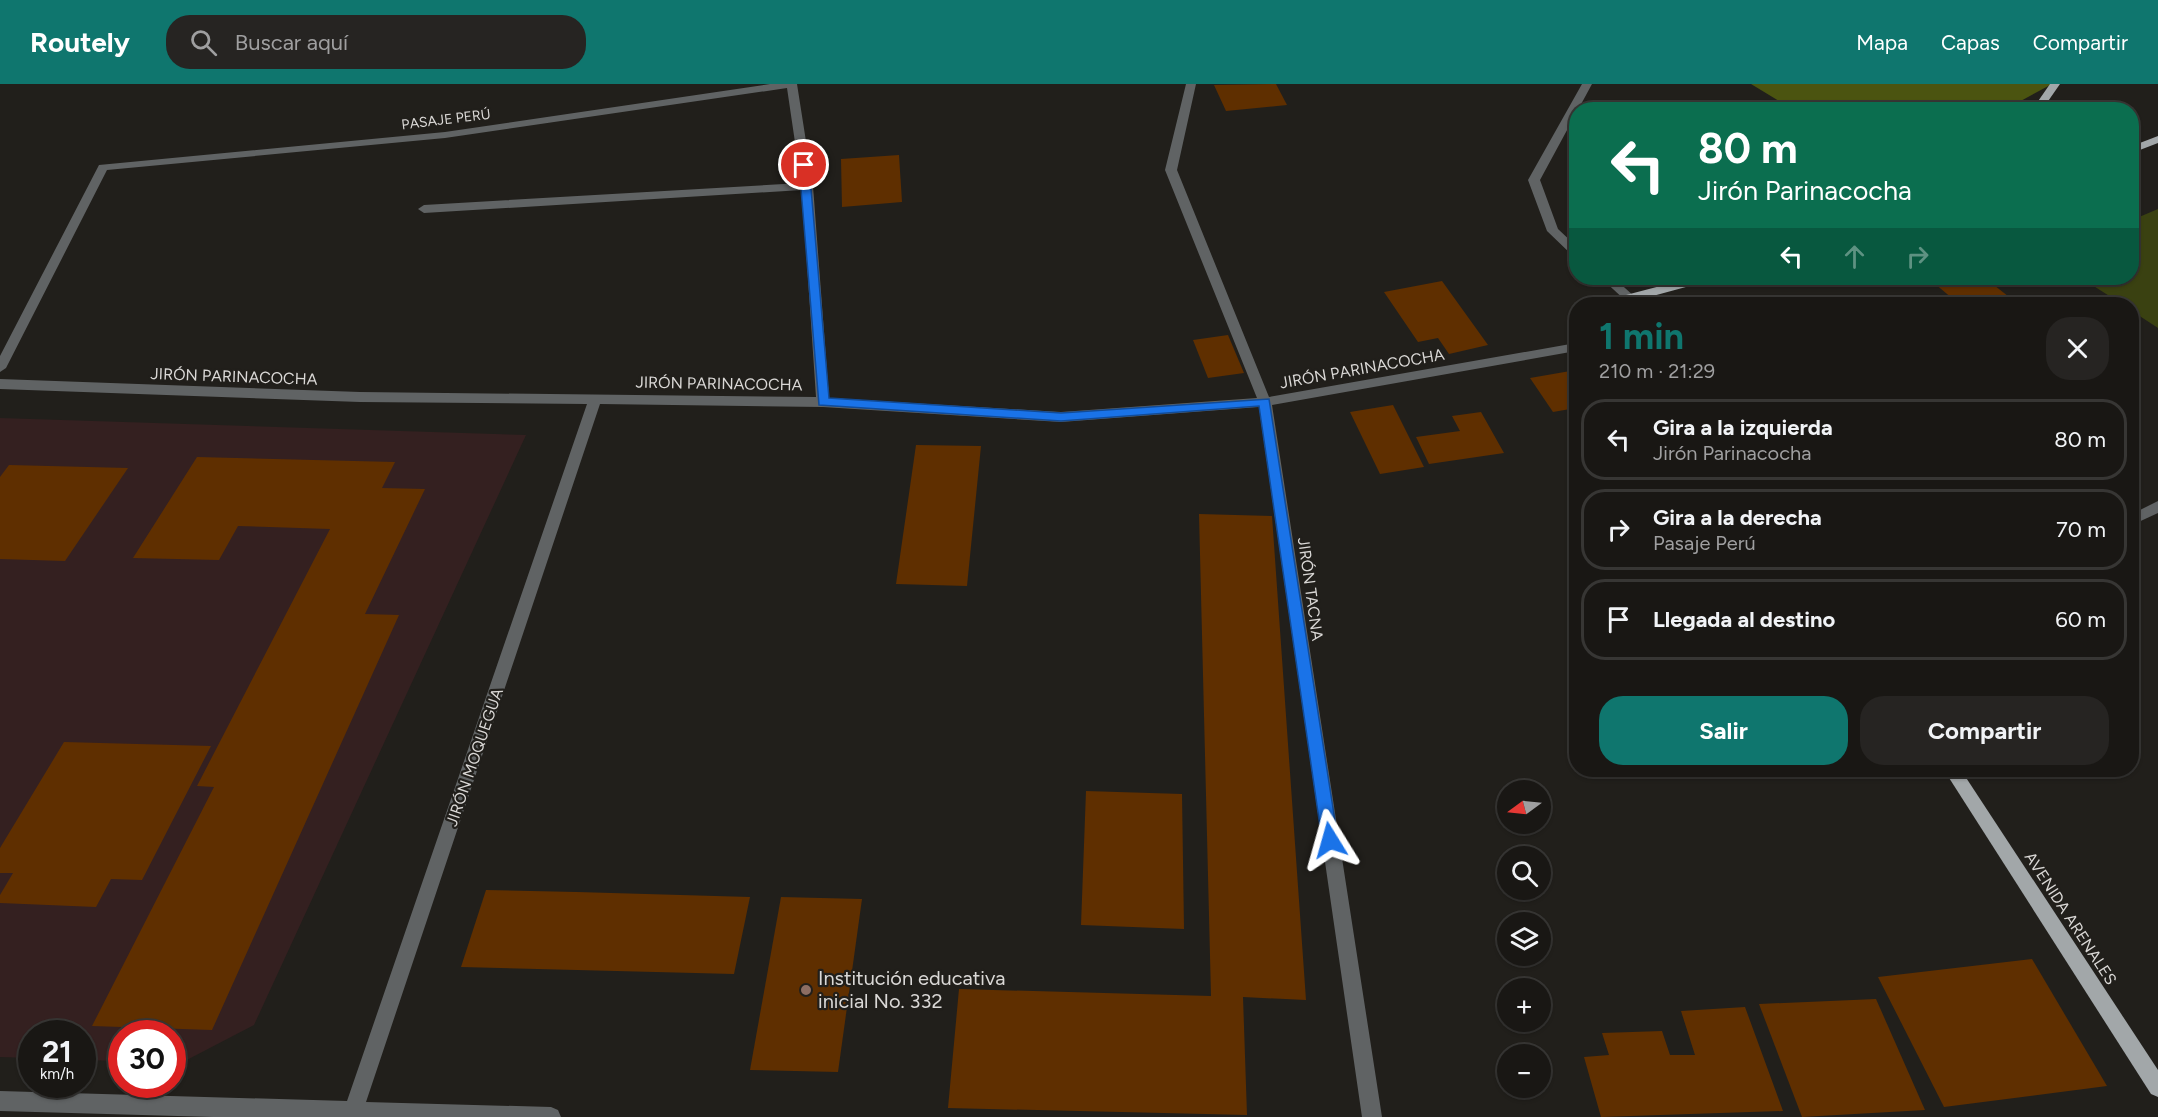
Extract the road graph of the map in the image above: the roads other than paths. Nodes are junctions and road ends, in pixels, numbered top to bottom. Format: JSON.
{"nodes":[{"id":1,"x":791,"y":84,"type":"edge"},
{"id":2,"x":1191,"y":84,"type":"edge"},
{"id":3,"x":1587,"y":84,"type":"edge"},
{"id":4,"x":2055,"y":84,"type":"edge"},
{"id":5,"x":1577,"y":102,"type":"edge"},
{"id":6,"x":2042,"y":102,"type":"edge"},
{"id":7,"x":1569,"y":117,"type":"edge"},
{"id":8,"x":2158,"y":139,"type":"edge"},
{"id":9,"x":2139,"y":147,"type":"edge"},
{"id":10,"x":807,"y":186,"type":"junction"},
{"id":11,"x":424,"y":209,"type":"dead end"},
{"id":12,"x":1569,"y":246,"type":"edge"},
{"id":13,"x":1615,"y":285,"type":"edge"},
{"id":14,"x":1682,"y":285,"type":"edge"},
{"id":15,"x":1628,"y":297,"type":"edge"},
{"id":16,"x":1645,"y":297,"type":"edge"},
{"id":17,"x":1569,"y":348,"type":"edge"},
{"id":18,"x":0,"y":368,"type":"edge"},
{"id":19,"x":0,"y":384,"type":"edge"},
{"id":20,"x":596,"y":398,"type":"junction"},
{"id":21,"x":823,"y":402,"type":"junction"},
{"id":22,"x":1265,"y":402,"type":"junction"},
{"id":23,"x":2158,"y":507,"type":"edge"},
{"id":24,"x":2139,"y":516,"type":"edge"},
{"id":25,"x":1957,"y":777,"type":"edge"},
{"id":26,"x":2158,"y":1087,"type":"edge"},
{"id":27,"x":0,"y":1101,"type":"edge"},
{"id":28,"x":353,"y":1113,"type":"edge"},
{"id":29,"x":551,"y":1117,"type":"edge"},
{"id":30,"x":1372,"y":1117,"type":"edge"}],
"edges":[{"from":1,"to":10,"type":"street","name":"PASAJE PERÚ"},
{"from":1,"to":18,"type":"street","name":"PASAJE PERÚ"},
{"from":2,"to":22,"type":"street","name":"JIRÓN TACNA"},
{"from":3,"to":5,"type":"street"},
{"from":4,"to":6,"type":"main road"},
{"from":7,"to":12,"type":"street"},
{"from":8,"to":9,"type":"main road"},
{"from":10,"to":11,"type":"street"},
{"from":10,"to":21,"type":"street","name":"PASAJE PERÚ"},
{"from":13,"to":15,"type":"street"},
{"from":14,"to":16,"type":"main road"},
{"from":17,"to":22,"type":"street","name":"JIRÓN PARINACOCHA"},
{"from":19,"to":20,"type":"street","name":"JIRÓN PARINACOCHA"},
{"from":20,"to":21,"type":"street","name":"JIRÓN PARINACOCHA"},
{"from":20,"to":28,"type":"street","name":"JIRÓN MOQUEGUA"},
{"from":21,"to":22,"type":"street","name":"JIRÓN PARINACOCHA"},
{"from":22,"to":30,"type":"street","name":"JIRÓN TACNA"},
{"from":23,"to":24,"type":"street"},
{"from":25,"to":26,"type":"main road","name":"AVENIDA ARENALES"},
{"from":27,"to":28,"type":"street"},
{"from":28,"to":29,"type":"street"}]}
